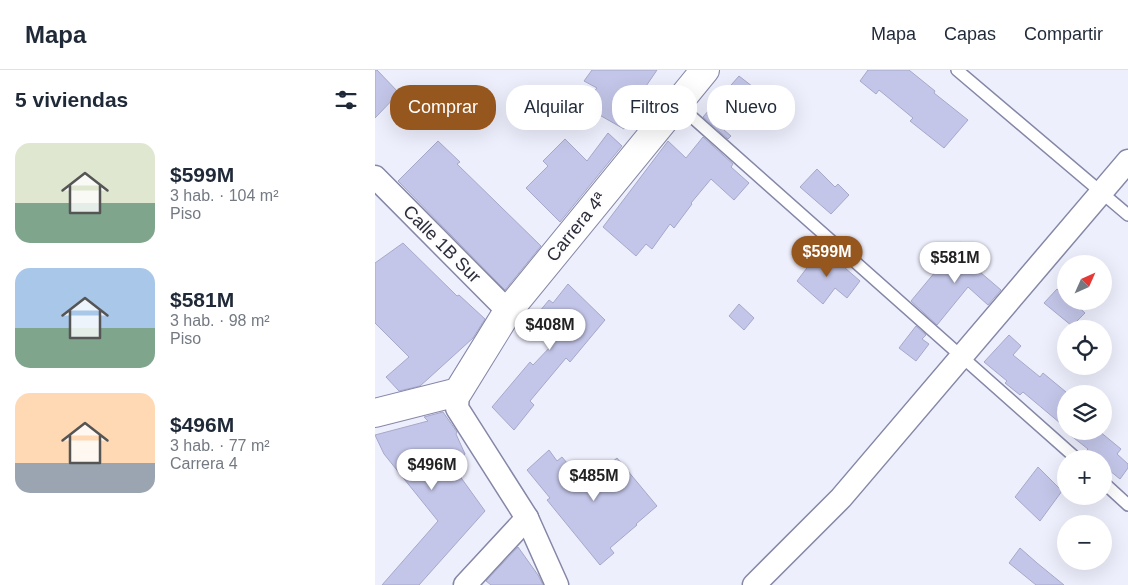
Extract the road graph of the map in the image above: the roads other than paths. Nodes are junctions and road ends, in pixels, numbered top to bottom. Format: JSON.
{"nodes":[{"id":1,"x":957,"y":70,"type":"edge"},
{"id":2,"x":699,"y":72,"type":"edge"},
{"id":3,"x":690,"y":85,"type":"edge"},
{"id":4,"x":697,"y":122,"type":"edge"},
{"id":5,"x":655,"y":130,"type":"edge"},
{"id":6,"x":1128,"y":161,"type":"edge"},
{"id":7,"x":375,"y":177,"type":"edge"},
{"id":8,"x":1101,"y":192,"type":"junction"},
{"id":9,"x":1128,"y":215,"type":"edge"},
{"id":10,"x":508,"y":311,"type":"junction"},
{"id":11,"x":963,"y":356,"type":"junction"},
{"id":12,"x":458,"y":392,"type":"junction"},
{"id":13,"x":375,"y":414,"type":"edge"},
{"id":14,"x":1067,"y":450,"type":"edge"},
{"id":15,"x":1112,"y":490,"type":"edge"},
{"id":16,"x":1128,"y":505,"type":"edge"},
{"id":17,"x":527,"y":518,"type":"junction"},
{"id":18,"x":465,"y":585,"type":"edge"},
{"id":19,"x":557,"y":585,"type":"edge"},
{"id":20,"x":754,"y":585,"type":"edge"}],
"edges":[{"from":1,"to":8,"type":"lane"},
{"from":2,"to":3,"type":"street","name":"Carrera 4ª"},
{"from":4,"to":11,"type":"lane"},
{"from":5,"to":10,"type":"street","name":"Carrera 4ª"},
{"from":6,"to":8,"type":"street"},
{"from":7,"to":10,"type":"street","name":"Calle 1B Sur"},
{"from":8,"to":9,"type":"lane"},
{"from":8,"to":11,"type":"street"},
{"from":10,"to":12,"type":"street","name":"Carrera 4ª"},
{"from":11,"to":14,"type":"lane"},
{"from":11,"to":20,"type":"street"},
{"from":12,"to":13,"type":"street"},
{"from":12,"to":17,"type":"street"},
{"from":15,"to":16,"type":"lane"},
{"from":17,"to":18,"type":"street"},
{"from":17,"to":19,"type":"street"}]}
